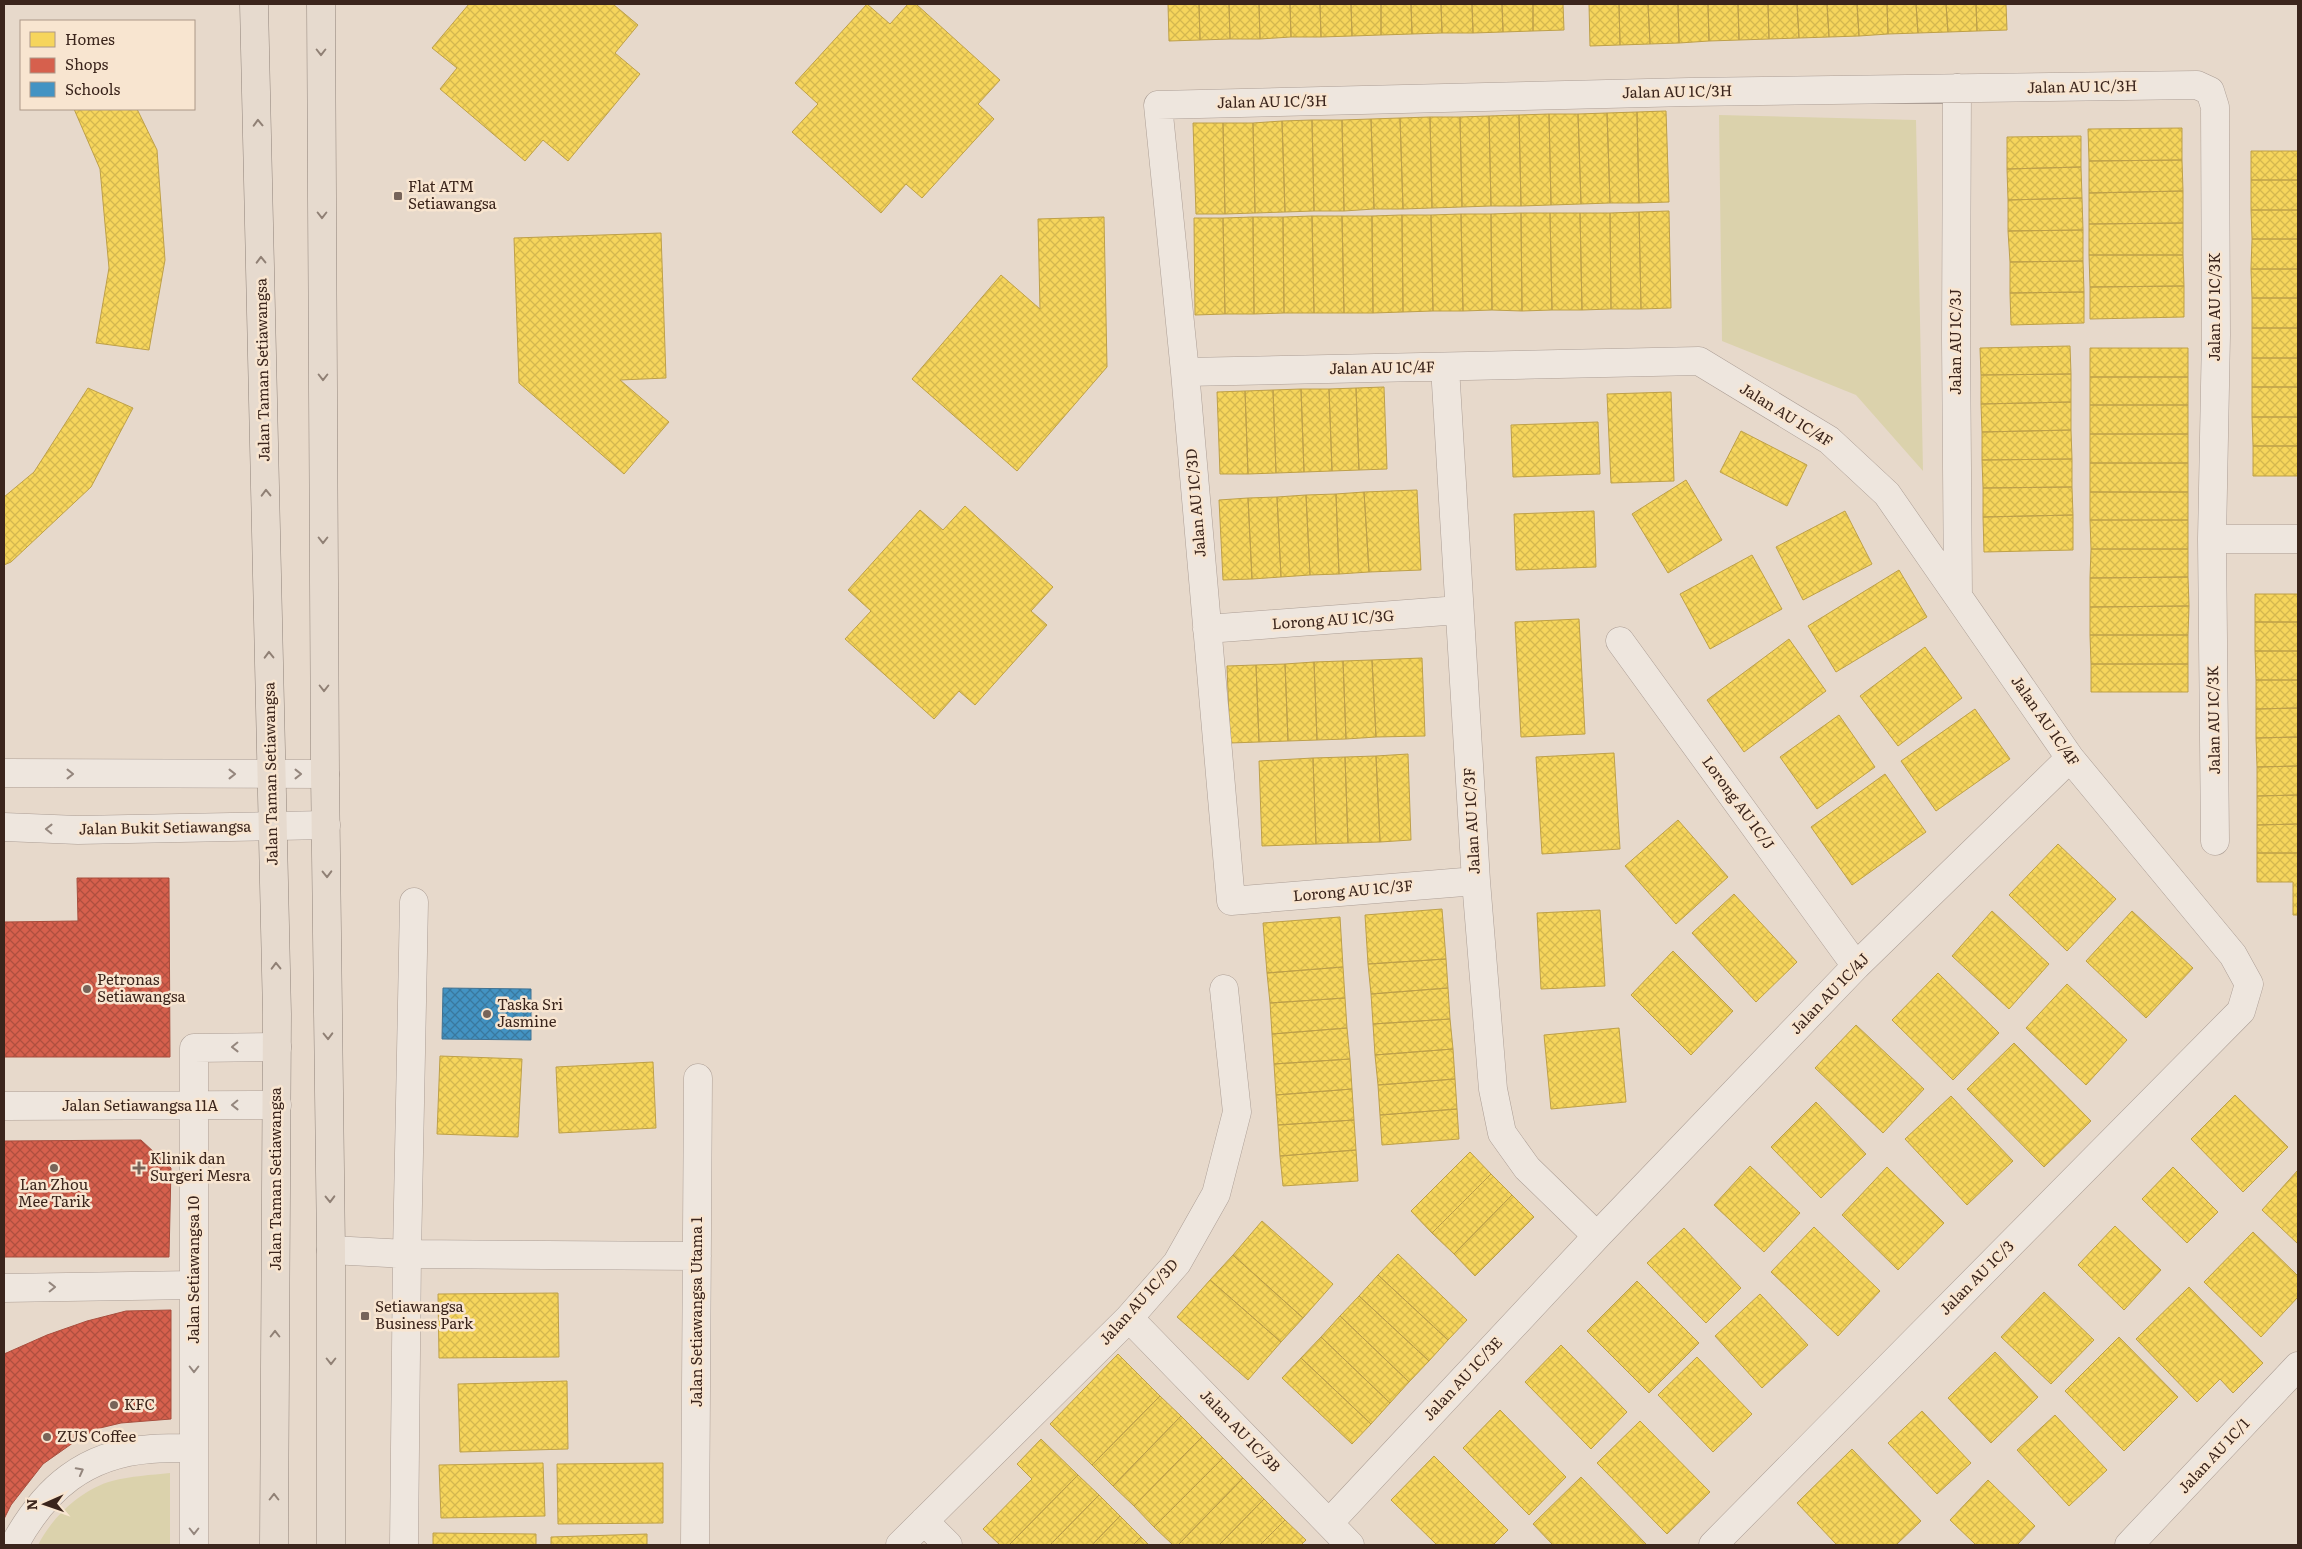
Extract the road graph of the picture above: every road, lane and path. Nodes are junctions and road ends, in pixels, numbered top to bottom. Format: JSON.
{"nodes":[{"id":1,"x":254,"y":4,"type":"edge"},
{"id":2,"x":321,"y":4,"type":"edge"},
{"id":3,"x":2197,"y":85,"type":"joint"},
{"id":4,"x":1957,"y":88,"type":"junction"},
{"id":5,"x":1158,"y":106,"type":"joint"},
{"id":6,"x":1445,"y":367,"type":"junction"},
{"id":7,"x":1185,"y":372,"type":"junction"},
{"id":8,"x":2212,"y":539,"type":"junction"},
{"id":9,"x":2298,"y":539,"type":"edge"},
{"id":10,"x":1958,"y":596,"type":"junction"},
{"id":11,"x":1459,"y":610,"type":"junction"},
{"id":12,"x":1207,"y":629,"type":"junction"},
{"id":13,"x":1620,"y":641,"type":"dead end"},
{"id":14,"x":2070,"y":758,"type":"junction"},
{"id":15,"x":4,"y":773,"type":"edge"},
{"id":16,"x":272,"y":774,"type":"junction"},
{"id":17,"x":325,"y":774,"type":"junction"},
{"id":18,"x":326,"y":825,"type":"junction"},
{"id":19,"x":272,"y":826,"type":"junction"},
{"id":20,"x":4,"y":827,"type":"edge"},
{"id":21,"x":2215,"y":841,"type":"dead end"},
{"id":22,"x":1476,"y":881,"type":"junction"},
{"id":23,"x":1231,"y":901,"type":"joint"},
{"id":24,"x":414,"y":902,"type":"dead end"},
{"id":25,"x":1856,"y":966,"type":"junction"},
{"id":26,"x":1224,"y":989,"type":"dead end"},
{"id":27,"x":2241,"y":1011,"type":"joint"},
{"id":28,"x":277,"y":1047,"type":"junction"},
{"id":29,"x":698,"y":1078,"type":"dead end"},
{"id":30,"x":277,"y":1105,"type":"junction"},
{"id":31,"x":4,"y":1106,"type":"edge"},
{"id":32,"x":194,"y":1106,"type":"junction"},
{"id":33,"x":1597,"y":1236,"type":"junction"},
{"id":34,"x":331,"y":1250,"type":"junction"},
{"id":35,"x":407,"y":1254,"type":"junction"},
{"id":36,"x":697,"y":1256,"type":"junction"},
{"id":37,"x":194,"y":1285,"type":"junction"},
{"id":38,"x":4,"y":1288,"type":"edge"},
{"id":39,"x":1130,"y":1318,"type":"junction"},
{"id":40,"x":2298,"y":1366,"type":"edge"},
{"id":41,"x":194,"y":1448,"type":"junction"},
{"id":42,"x":924,"y":1521,"type":"junction"},
{"id":43,"x":1329,"y":1523,"type":"junction"},
{"id":44,"x":14,"y":1545,"type":"edge"},
{"id":45,"x":194,"y":1545,"type":"edge"},
{"id":46,"x":274,"y":1545,"type":"edge"},
{"id":47,"x":331,"y":1545,"type":"edge"},
{"id":48,"x":404,"y":1545,"type":"edge"},
{"id":49,"x":694,"y":1545,"type":"edge"},
{"id":50,"x":900,"y":1545,"type":"edge"},
{"id":51,"x":948,"y":1545,"type":"edge"},
{"id":52,"x":1350,"y":1545,"type":"edge"},
{"id":53,"x":1713,"y":1545,"type":"edge"},
{"id":54,"x":2129,"y":1545,"type":"edge"}],
"edges":[{"from":16,"to":1,"type":"main road","name":"Jalan Taman Setiawangsa","one_way":true},
{"from":2,"to":17,"type":"main road","one_way":true},
{"from":3,"to":4,"type":"street","name":"Jalan AU 1C/3H"},
{"from":3,"to":8,"type":"street","name":"Jalan AU 1C/3K"},
{"from":4,"to":5,"type":"street","name":"Jalan AU 1C/3H"},
{"from":4,"to":10,"type":"street","name":"Jalan AU 1C/3J"},
{"from":5,"to":7,"type":"street","name":"Jalan AU 1C/3D"},
{"from":6,"to":7,"type":"street","name":"Jalan AU 1C/4F"},
{"from":6,"to":10,"type":"street","name":"Jalan AU 1C/4F"},
{"from":6,"to":11,"type":"street","name":"Jalan AU 1C/3F"},
{"from":7,"to":12,"type":"street","name":"Jalan AU 1C/3D"},
{"from":8,"to":9,"type":"street"},
{"from":8,"to":21,"type":"street","name":"Jalan AU 1C/3K"},
{"from":10,"to":14,"type":"street","name":"Jalan AU 1C/4F"},
{"from":11,"to":12,"type":"street","name":"Lorong AU 1C/3G"},
{"from":11,"to":22,"type":"street","name":"Jalan AU 1C/3F"},
{"from":12,"to":23,"type":"street","name":"Jalan AU 1C/3D"},
{"from":13,"to":25,"type":"street","name":"Lorong AU 1C/J"},
{"from":14,"to":25,"type":"street","name":"Jalan AU 1C/4J"},
{"from":14,"to":27,"type":"street","name":"Jalan AU 1C/4F"},
{"from":15,"to":16,"type":"street","one_way":true},
{"from":16,"to":17,"type":"street","one_way":true},
{"from":16,"to":19,"type":"main road","name":"Jalan Taman Setiawangsa"},
{"from":17,"to":18,"type":"main road"},
{"from":18,"to":19,"type":"street","name":"Jalan Bukit Setiawangsa"},
{"from":18,"to":34,"type":"main road","one_way":true},
{"from":19,"to":20,"type":"street","name":"Jalan Bukit Setiawangsa","one_way":true},
{"from":28,"to":19,"type":"main road","name":"Jalan Taman Setiawangsa","one_way":true},
{"from":22,"to":23,"type":"street","name":"Lorong AU 1C/3F"},
{"from":22,"to":33,"type":"street","name":"Jalan AU 1C/3F"},
{"from":24,"to":35,"type":"street"},
{"from":25,"to":33,"type":"street","name":"Jalan AU 1C/4J"},
{"from":26,"to":39,"type":"street","name":"Jalan AU 1C/3D"},
{"from":27,"to":53,"type":"street","name":"Jalan AU 1C/3"},
{"from":28,"to":30,"type":"main road","name":"Jalan Taman Setiawangsa"},
{"from":28,"to":32,"type":"street","name":"Jalan Setiawangsa 10","one_way":true},
{"from":29,"to":36,"type":"street","name":"Jalan Setiawangsa Utama 1"},
{"from":30,"to":32,"type":"street","name":"Jalan Setiawangsa 11A","one_way":true},
{"from":46,"to":30,"type":"main road","name":"Jalan Taman Setiawangsa","one_way":true},
{"from":31,"to":32,"type":"street","name":"Jalan Setiawangsa 11A"},
{"from":32,"to":37,"type":"street","name":"Jalan Setiawangsa 10"},
{"from":33,"to":43,"type":"street","name":"Jalan AU 1C/3E"},
{"from":34,"to":35,"type":"street"},
{"from":34,"to":47,"type":"main road","one_way":true},
{"from":35,"to":36,"type":"street"},
{"from":35,"to":48,"type":"street"},
{"from":36,"to":49,"type":"street","name":"Jalan Setiawangsa Utama 1"},
{"from":38,"to":37,"type":"street","one_way":true},
{"from":37,"to":41,"type":"street","name":"Jalan Setiawangsa 10","one_way":true},
{"from":39,"to":42,"type":"street","name":"Jalan AU 1C/3D"},
{"from":39,"to":43,"type":"street","name":"Jalan AU 1C/3B"},
{"from":40,"to":54,"type":"street","name":"Jalan AU 1C/1"},
{"from":44,"to":41,"type":"street","one_way":true},
{"from":41,"to":45,"type":"street","name":"Jalan Setiawangsa 10","one_way":true},
{"from":42,"to":50,"type":"street","name":"Jalan AU 1C/3D"},
{"from":42,"to":51,"type":"street"},
{"from":43,"to":52,"type":"street","name":"Jalan AU 1C/3B"}]}
